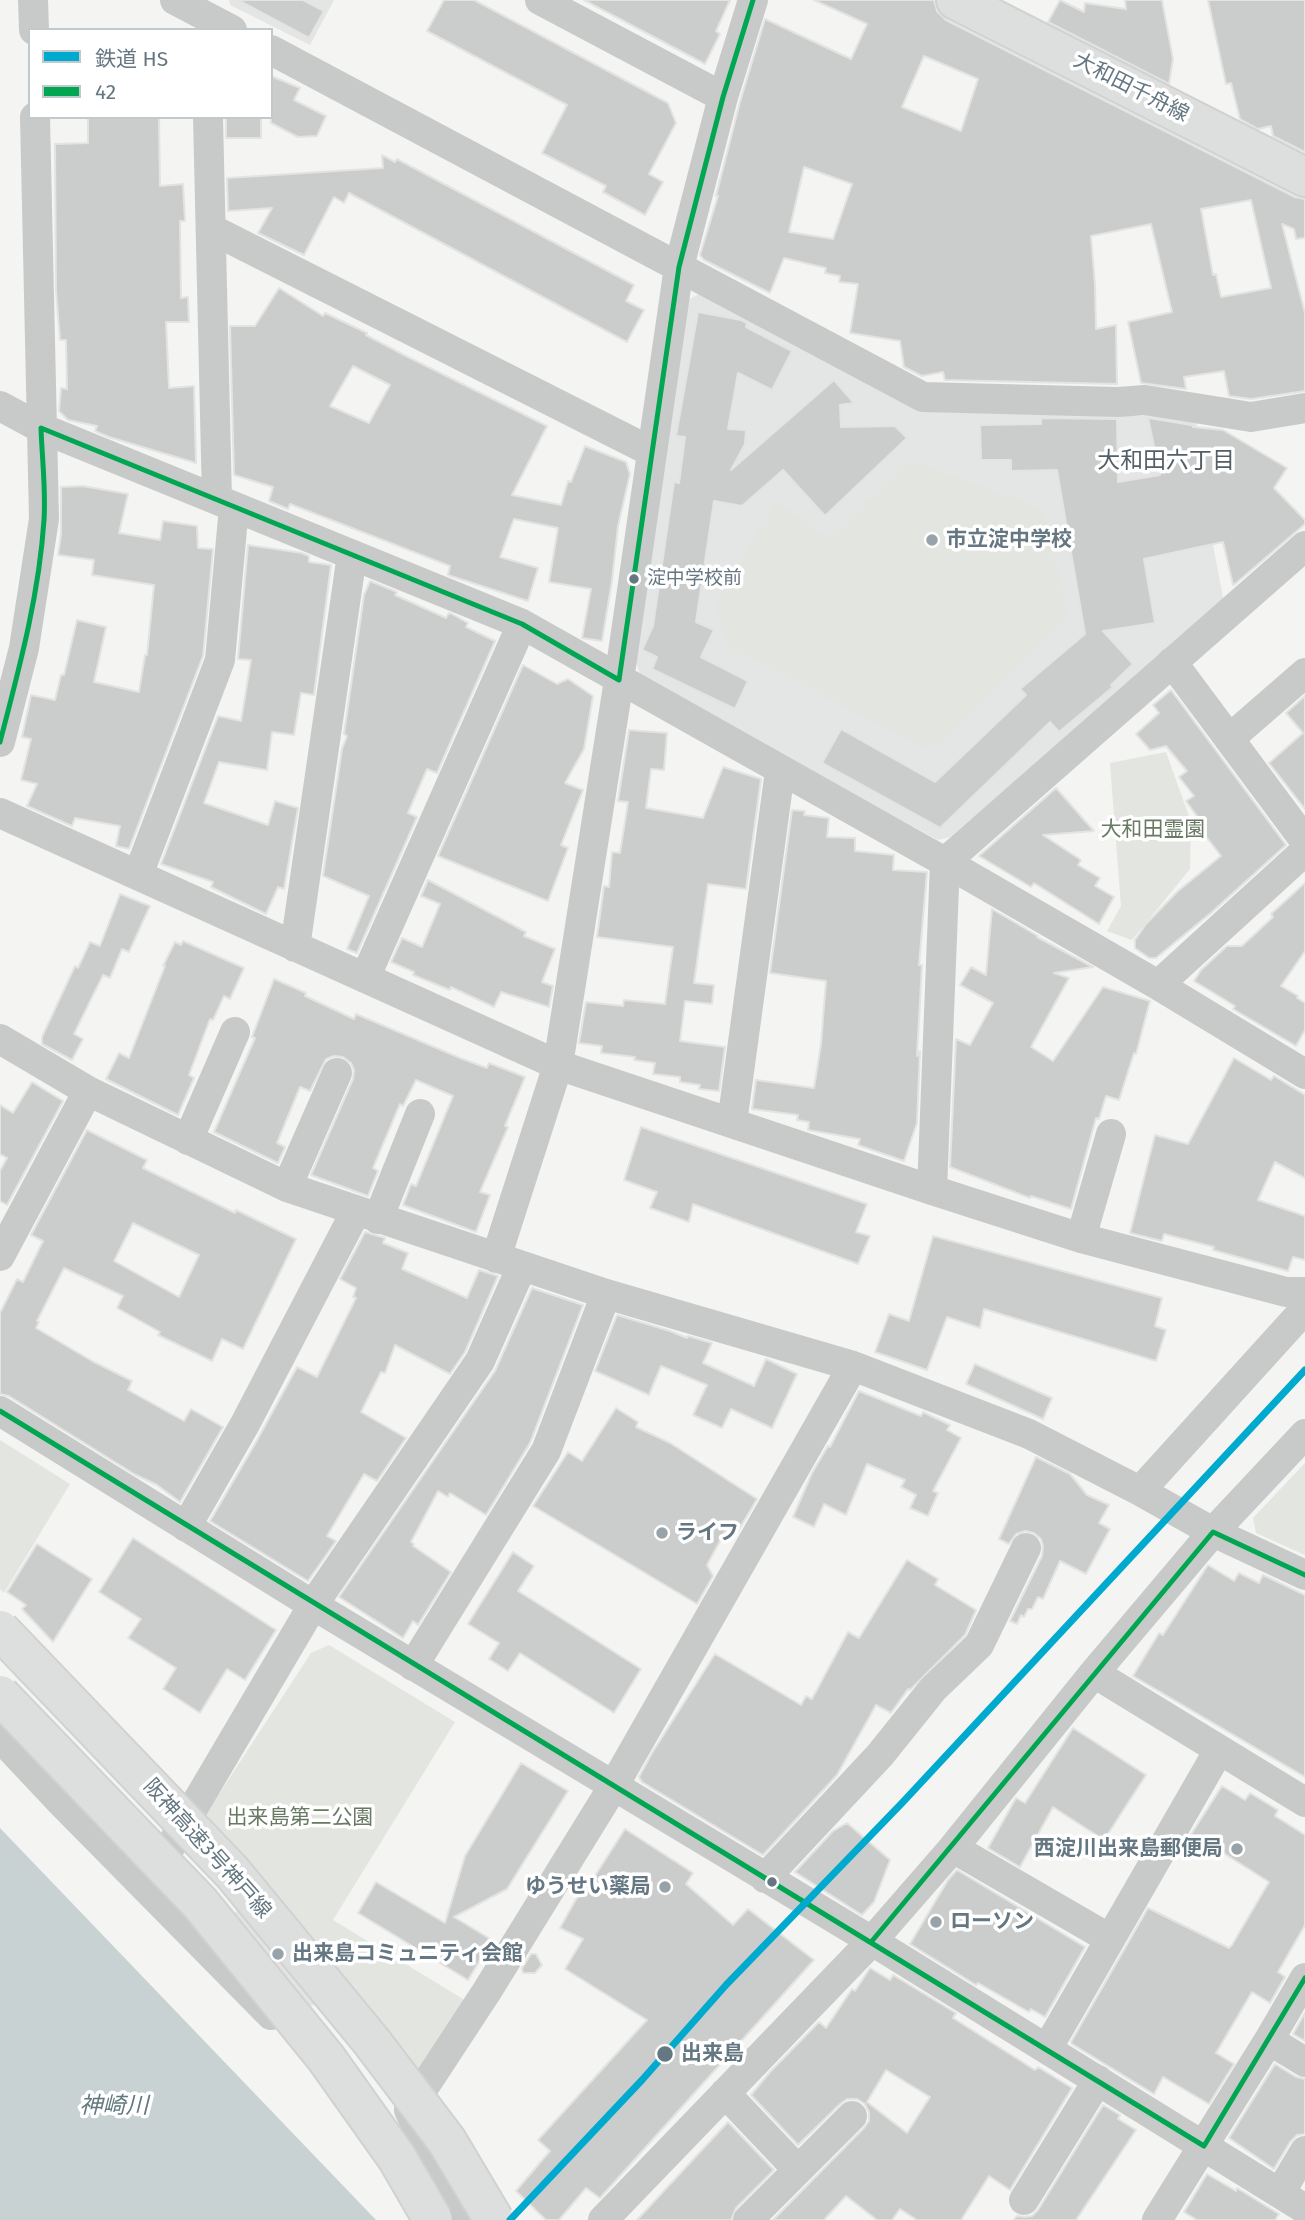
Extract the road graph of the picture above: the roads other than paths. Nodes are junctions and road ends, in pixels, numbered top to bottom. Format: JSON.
{"nodes":[{"id":1,"x":33,"y":0,"type":"edge"},
{"id":2,"x":175,"y":0,"type":"edge"},
{"id":3,"x":540,"y":0,"type":"edge"},
{"id":4,"x":753,"y":0,"type":"edge"},
{"id":5,"x":980,"y":5,"type":"edge"},
{"id":6,"x":207,"y":15,"type":"edge"},
{"id":7,"x":34,"y":28,"type":"edge"},
{"id":8,"x":229,"y":28,"type":"edge"},
{"id":9,"x":273,"y":51,"type":"edge"},
{"id":10,"x":723,"y":97,"type":"junction"},
{"id":11,"x":35,"y":119,"type":"edge"},
{"id":12,"x":208,"y":119,"type":"edge"},
{"id":13,"x":1305,"y":177,"type":"edge"},
{"id":14,"x":211,"y":229,"type":"junction"},
{"id":15,"x":679,"y":267,"type":"junction"},
{"id":16,"x":0,"y":406,"type":"edge"},
{"id":17,"x":1305,"y":408,"type":"edge"},
{"id":18,"x":41,"y":428,"type":"junction"},
{"id":19,"x":652,"y":452,"type":"junction"},
{"id":20,"x":225,"y":504,"type":"junction"},
{"id":21,"x":1305,"y":546,"type":"edge"},
{"id":22,"x":352,"y":555,"type":"junction"},
{"id":23,"x":522,"y":624,"type":"junction"},
{"id":24,"x":1172,"y":662,"type":"junction"},
{"id":25,"x":1305,"y":673,"type":"edge"},
{"id":26,"x":619,"y":680,"type":"junction"},
{"id":27,"x":1229,"y":739,"type":"junction"},
{"id":28,"x":0,"y":742,"type":"edge"},
{"id":29,"x":779,"y":771,"type":"junction"},
{"id":30,"x":0,"y":813,"type":"edge"},
{"id":31,"x":1305,"y":841,"type":"edge"},
{"id":32,"x":1305,"y":851,"type":"edge"},
{"id":33,"x":945,"y":862,"type":"junction"},
{"id":34,"x":138,"y":875,"type":"junction"},
{"id":35,"x":295,"y":947,"type":"junction"},
{"id":36,"x":365,"y":978,"type":"junction"},
{"id":37,"x":1158,"y":985,"type":"junction"},
{"id":38,"x":235,"y":1032,"type":"dead end"},
{"id":39,"x":0,"y":1040,"type":"edge"},
{"id":40,"x":558,"y":1065,"type":"junction"},
{"id":41,"x":337,"y":1073,"type":"dead end"},
{"id":42,"x":1305,"y":1074,"type":"edge"},
{"id":43,"x":88,"y":1091,"type":"junction"},
{"id":44,"x":420,"y":1114,"type":"dead end"},
{"id":45,"x":732,"y":1123,"type":"junction"},
{"id":46,"x":1111,"y":1134,"type":"dead end"},
{"id":47,"x":188,"y":1140,"type":"junction"},
{"id":48,"x":287,"y":1187,"type":"junction"},
{"id":49,"x":932,"y":1190,"type":"junction"},
{"id":50,"x":367,"y":1215,"type":"junction"},
{"id":51,"x":1081,"y":1238,"type":"junction"},
{"id":52,"x":3,"y":1241,"type":"edge"},
{"id":53,"x":509,"y":1262,"type":"junction"},
{"id":54,"x":1305,"y":1292,"type":"edge"},
{"id":55,"x":606,"y":1294,"type":"junction"},
{"id":56,"x":1305,"y":1308,"type":"edge"},
{"id":57,"x":853,"y":1366,"type":"junction"},
{"id":58,"x":0,"y":1411,"type":"edge"},
{"id":59,"x":1305,"y":1434,"type":"edge"},
{"id":60,"x":1140,"y":1491,"type":"junction"},
{"id":61,"x":186,"y":1527,"type":"junction"},
{"id":62,"x":1213,"y":1532,"type":"junction"},
{"id":63,"x":1026,"y":1548,"type":"dead end"},
{"id":64,"x":1305,"y":1575,"type":"edge"},
{"id":65,"x":313,"y":1605,"type":"junction"},
{"id":66,"x":0,"y":1630,"type":"edge"},
{"id":67,"x":413,"y":1666,"type":"junction"},
{"id":68,"x":1094,"y":1672,"type":"junction"},
{"id":69,"x":0,"y":1695,"type":"edge"},
{"id":70,"x":0,"y":1737,"type":"edge"},
{"id":71,"x":1219,"y":1750,"type":"junction"},
{"id":72,"x":613,"y":1787,"type":"junction"},
{"id":73,"x":1305,"y":1802,"type":"edge"},
{"id":74,"x":953,"y":1848,"type":"junction"},
{"id":75,"x":765,"y":1878,"type":"junction"},
{"id":76,"x":146,"y":1888,"type":"junction"},
{"id":77,"x":1110,"y":1939,"type":"junction"},
{"id":78,"x":872,"y":1941,"type":"junction"},
{"id":79,"x":1305,"y":1978,"type":"edge"},
{"id":80,"x":1269,"y":2040,"type":"junction"},
{"id":81,"x":1047,"y":2049,"type":"junction"},
{"id":82,"x":1305,"y":2062,"type":"edge"},
{"id":83,"x":1098,"y":2080,"type":"junction"},
{"id":84,"x":725,"y":2093,"type":"junction"},
{"id":85,"x":852,"y":2116,"type":"dead end"},
{"id":86,"x":1203,"y":2146,"type":"junction"},
{"id":87,"x":1305,"y":2151,"type":"edge"},
{"id":88,"x":797,"y":2169,"type":"junction"},
{"id":89,"x":1279,"y":2193,"type":"junction"},
{"id":90,"x":1024,"y":2200,"type":"dead end"},
{"id":91,"x":440,"y":2207,"type":"edge"},
{"id":92,"x":1305,"y":2209,"type":"edge"},
{"id":93,"x":473,"y":2220,"type":"edge"},
{"id":94,"x":494,"y":2220,"type":"edge"},
{"id":95,"x":603,"y":2220,"type":"edge"},
{"id":96,"x":748,"y":2220,"type":"edge"},
{"id":97,"x":1157,"y":2220,"type":"edge"}],
"edges":[{"from":1,"to":7,"type":"street"},
{"from":2,"to":6,"type":"street"},
{"from":3,"to":10,"type":"street"},
{"from":4,"to":10,"type":"street"},
{"from":5,"to":13,"type":"main road","name":"大和田千舟線"},
{"from":6,"to":8,"type":"street"},
{"from":9,"to":15,"type":"street"},
{"from":10,"to":15,"type":"street"},
{"from":11,"to":18,"type":"street"},
{"from":12,"to":14,"type":"street"},
{"from":14,"to":19,"type":"street"},
{"from":14,"to":20,"type":"street"},
{"from":15,"to":17,"type":"street"},
{"from":15,"to":19,"type":"street"},
{"from":16,"to":18,"type":"street"},
{"from":18,"to":20,"type":"street"},
{"from":18,"to":28,"type":"street"},
{"from":19,"to":26,"type":"street"},
{"from":20,"to":22,"type":"street"},
{"from":20,"to":34,"type":"street"},
{"from":21,"to":24,"type":"street"},
{"from":22,"to":23,"type":"street"},
{"from":22,"to":35,"type":"street"},
{"from":23,"to":26,"type":"street"},
{"from":23,"to":36,"type":"street"},
{"from":24,"to":27,"type":"street"},
{"from":24,"to":33,"type":"street"},
{"from":25,"to":27,"type":"street"},
{"from":26,"to":29,"type":"street"},
{"from":26,"to":40,"type":"street"},
{"from":27,"to":31,"type":"street"},
{"from":29,"to":33,"type":"street"},
{"from":29,"to":45,"type":"street"},
{"from":30,"to":34,"type":"street"},
{"from":32,"to":37,"type":"street"},
{"from":33,"to":37,"type":"street"},
{"from":33,"to":49,"type":"street"},
{"from":34,"to":35,"type":"street"},
{"from":35,"to":36,"type":"street"},
{"from":36,"to":40,"type":"street"},
{"from":37,"to":42,"type":"street"},
{"from":38,"to":47,"type":"street"},
{"from":39,"to":43,"type":"street"},
{"from":40,"to":45,"type":"street"},
{"from":40,"to":53,"type":"street"},
{"from":41,"to":48,"type":"street"},
{"from":43,"to":47,"type":"street"},
{"from":43,"to":52,"type":"street"},
{"from":44,"to":50,"type":"street"},
{"from":45,"to":49,"type":"street"},
{"from":46,"to":51,"type":"street"},
{"from":47,"to":48,"type":"street"},
{"from":48,"to":50,"type":"street"},
{"from":49,"to":51,"type":"street"},
{"from":50,"to":53,"type":"street"},
{"from":50,"to":61,"type":"street"},
{"from":51,"to":54,"type":"street"},
{"from":53,"to":55,"type":"street"},
{"from":53,"to":65,"type":"street"},
{"from":55,"to":57,"type":"street"},
{"from":55,"to":67,"type":"street"},
{"from":56,"to":60,"type":"street"},
{"from":57,"to":60,"type":"street"},
{"from":57,"to":72,"type":"street"},
{"from":58,"to":61,"type":"street"},
{"from":59,"to":62,"type":"street"},
{"from":60,"to":62,"type":"street"},
{"from":61,"to":65,"type":"street"},
{"from":62,"to":64,"type":"street"},
{"from":62,"to":68,"type":"street"},
{"from":63,"to":75,"type":"street"},
{"from":65,"to":67,"type":"street"},
{"from":65,"to":76,"type":"street"},
{"from":66,"to":94,"type":"main road","name":"阪神高速3号神戸線","bridge":true},
{"from":67,"to":72,"type":"street"},
{"from":68,"to":71,"type":"street"},
{"from":68,"to":74,"type":"street"},
{"from":69,"to":91,"type":"main road","name":"阪神高速3号神戸線","bridge":true},
{"from":70,"to":76,"type":"street"},
{"from":71,"to":73,"type":"street"},
{"from":71,"to":77,"type":"street"},
{"from":72,"to":75,"type":"street"},
{"from":72,"to":91,"type":"street"},
{"from":74,"to":77,"type":"street"},
{"from":74,"to":78,"type":"street"},
{"from":75,"to":78,"type":"street"},
{"from":76,"to":91,"type":"street"},
{"from":77,"to":81,"type":"street"},
{"from":78,"to":81,"type":"street"},
{"from":78,"to":84,"type":"street"},
{"from":79,"to":80,"type":"street"},
{"from":80,"to":82,"type":"street"},
{"from":80,"to":86,"type":"street"},
{"from":81,"to":83,"type":"street"},
{"from":83,"to":86,"type":"street"},
{"from":83,"to":90,"type":"street"},
{"from":84,"to":88,"type":"street"},
{"from":84,"to":95,"type":"street"},
{"from":85,"to":88,"type":"street"},
{"from":86,"to":89,"type":"street"},
{"from":86,"to":97,"type":"street"},
{"from":87,"to":89,"type":"street"},
{"from":88,"to":96,"type":"street"},
{"from":89,"to":92,"type":"street"},
{"from":91,"to":93,"type":"street"}]}
